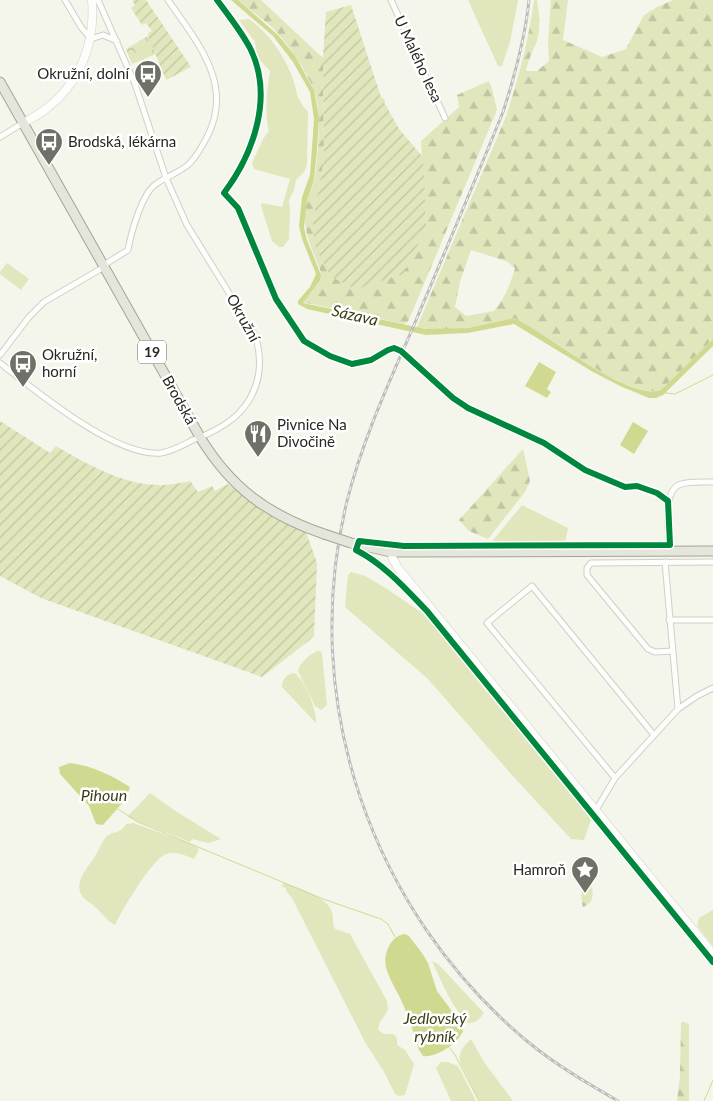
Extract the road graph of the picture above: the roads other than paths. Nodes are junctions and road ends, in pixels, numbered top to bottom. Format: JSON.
{"nodes":[{"id":1,"x":66,"y":0,"type":"edge"},
{"id":2,"x":92,"y":0,"type":"edge"},
{"id":3,"x":98,"y":0,"type":"edge"},
{"id":4,"x":168,"y":0,"type":"edge"},
{"id":5,"x":391,"y":0,"type":"edge"},
{"id":6,"x":91,"y":39,"type":"junction"},
{"id":7,"x":117,"y":41,"type":"junction"},
{"id":8,"x":0,"y":82,"type":"edge"},
{"id":9,"x":445,"y":118,"type":"dead end"},
{"id":10,"x":23,"y":123,"type":"junction"},
{"id":11,"x":0,"y":137,"type":"edge"},
{"id":12,"x":166,"y":178,"type":"junction"},
{"id":13,"x":104,"y":267,"type":"junction"},
{"id":14,"x":0,"y":354,"type":"edge"},
{"id":15,"x":0,"y":363,"type":"edge"},
{"id":16,"x":200,"y":438,"type":"junction"},
{"id":17,"x":713,"y":482,"type":"edge"},
{"id":18,"x":670,"y":550,"type":"junction"},
{"id":19,"x":713,"y":551,"type":"edge"},
{"id":20,"x":391,"y":552,"type":"junction"},
{"id":21,"x":665,"y":562,"type":"junction"},
{"id":22,"x":713,"y":562,"type":"edge"},
{"id":23,"x":669,"y":620,"type":"junction"},
{"id":24,"x":713,"y":620,"type":"edge"},
{"id":25,"x":673,"y":651,"type":"junction"},
{"id":26,"x":713,"y":688,"type":"edge"},
{"id":27,"x":678,"y":709,"type":"junction"},
{"id":28,"x":654,"y":735,"type":"junction"},
{"id":29,"x":615,"y":778,"type":"junction"},
{"id":30,"x":596,"y":810,"type":"junction"},
{"id":31,"x":713,"y":954,"type":"edge"}],
"edges":[{"from":1,"to":6,"type":"street"},
{"from":2,"to":6,"type":"street"},
{"from":3,"to":7,"type":"street","name":"Okružní"},
{"from":4,"to":12,"type":"street"},
{"from":5,"to":9,"type":"street","name":"U Malého lesa"},
{"from":6,"to":7,"type":"street"},
{"from":6,"to":10,"type":"street"},
{"from":7,"to":12,"type":"street","name":"Okružní"},
{"from":8,"to":10,"type":"main road","name":"Brodská","number":"19"},
{"from":10,"to":11,"type":"street"},
{"from":10,"to":13,"type":"main road","name":"Brodská","number":"19"},
{"from":12,"to":13,"type":"street"},
{"from":12,"to":16,"type":"street","name":"Okružní"},
{"from":13,"to":14,"type":"street"},
{"from":13,"to":16,"type":"main road","name":"Brodská","number":"19"},
{"from":15,"to":16,"type":"street","name":"Okružní"},
{"from":16,"to":20,"type":"main road","name":"Brodská","number":"19","bridge":true},
{"from":17,"to":18,"type":"street"},
{"from":18,"to":19,"type":"main road","number":"19"},
{"from":18,"to":20,"type":"main road","number":"19"},
{"from":20,"to":30,"type":"street"},
{"from":21,"to":22,"type":"street"},
{"from":21,"to":23,"type":"street"},
{"from":21,"to":25,"type":"street"},
{"from":23,"to":24,"type":"street"},
{"from":23,"to":25,"type":"street"},
{"from":25,"to":27,"type":"street"},
{"from":26,"to":27,"type":"street"},
{"from":27,"to":28,"type":"street"},
{"from":28,"to":29,"type":"street"},
{"from":28,"to":29,"type":"street"},
{"from":29,"to":30,"type":"street"},
{"from":30,"to":31,"type":"street"}]}
